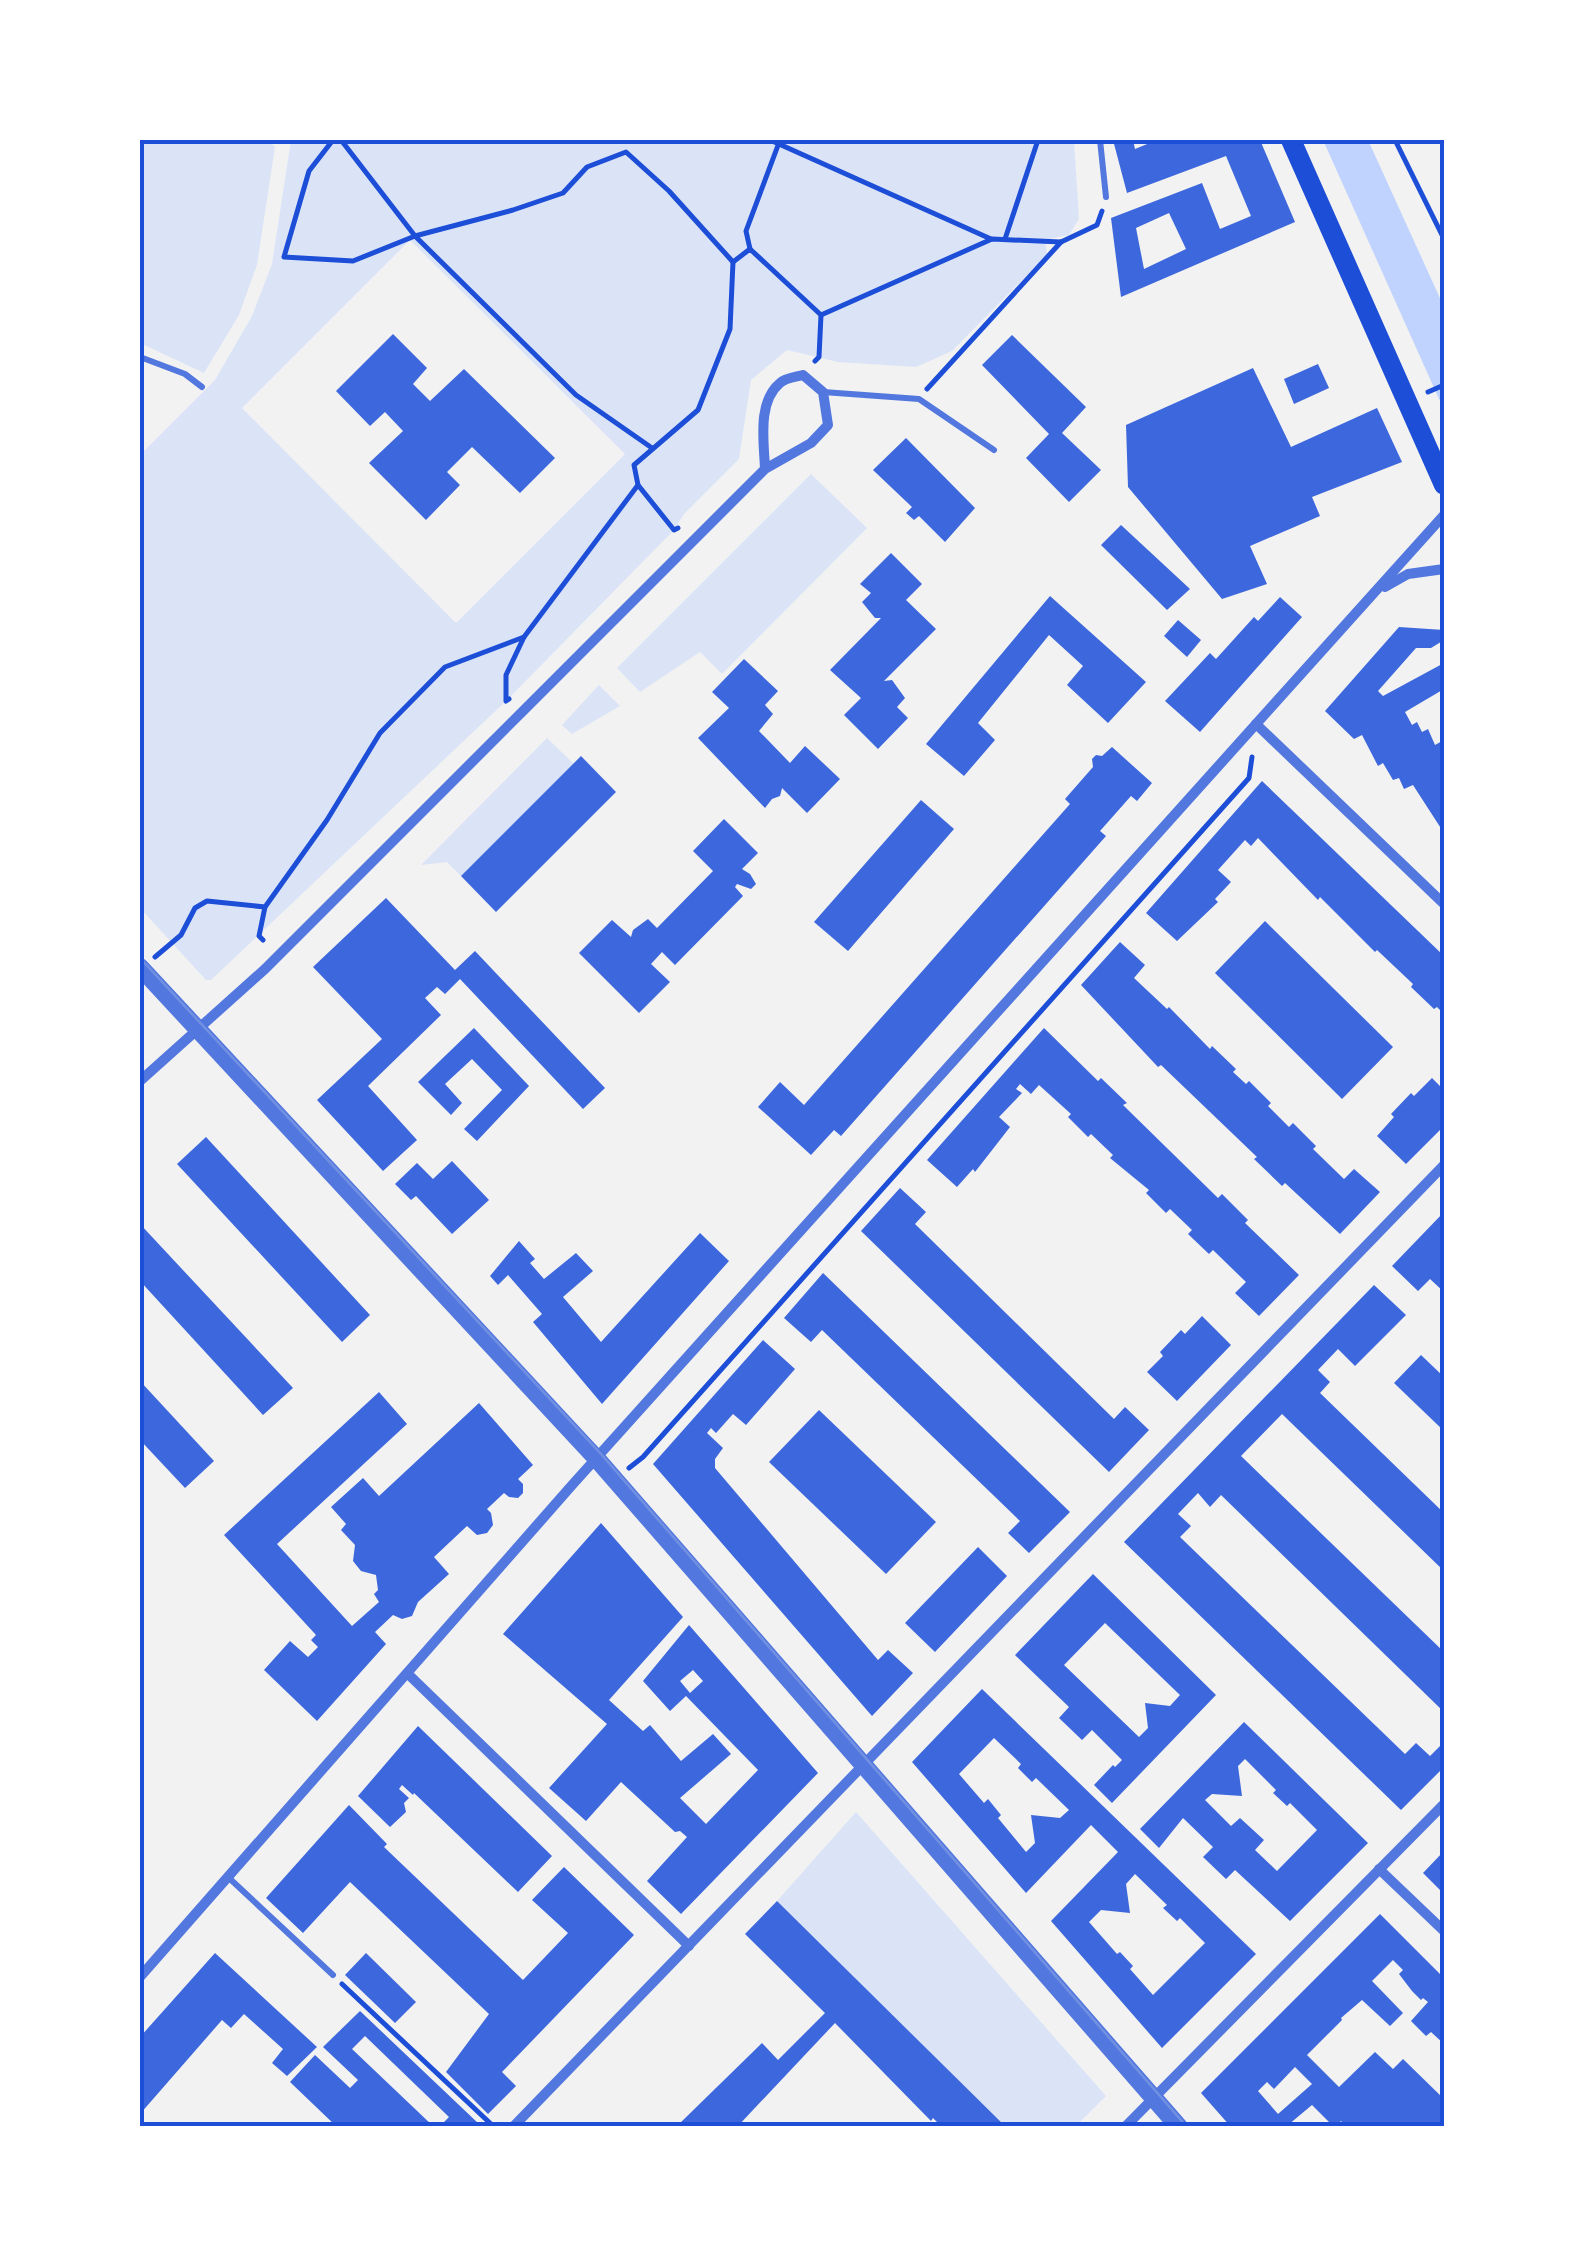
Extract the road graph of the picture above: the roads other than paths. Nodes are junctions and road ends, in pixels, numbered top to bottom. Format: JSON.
{"nodes":[{"id":1,"x":1100,"y":140,"type":"edge"},
{"id":2,"x":1290,"y":140,"type":"edge"},
{"id":3,"x":1106,"y":196,"type":"road end"},
{"id":4,"x":140,"y":356,"type":"edge"},
{"id":5,"x":202,"y":388,"type":"dead end"},
{"id":6,"x":823,"y":392,"type":"junction"},
{"id":7,"x":994,"y":450,"type":"dead end"},
{"id":8,"x":765,"y":468,"type":"junction"},
{"id":9,"x":1444,"y":484,"type":"edge"},
{"id":10,"x":1444,"y":515,"type":"edge"},
{"id":11,"x":1444,"y":569,"type":"edge"},
{"id":12,"x":1375,"y":592,"type":"junction"},
{"id":13,"x":1256,"y":724,"type":"junction"},
{"id":14,"x":1444,"y":904,"type":"edge"},
{"id":15,"x":140,"y":966,"type":"edge"},
{"id":16,"x":197,"y":1028,"type":"junction"},
{"id":17,"x":140,"y":1082,"type":"edge"},
{"id":18,"x":1444,"y":1165,"type":"edge"},
{"id":19,"x":596,"y":1458,"type":"junction"},
{"id":20,"x":408,"y":1674,"type":"junction"},
{"id":21,"x":863,"y":1764,"type":"junction"},
{"id":22,"x":1444,"y":1804,"type":"edge"},
{"id":23,"x":1380,"y":1869,"type":"junction"},
{"id":24,"x":229,"y":1878,"type":"junction"},
{"id":25,"x":1444,"y":1931,"type":"edge"},
{"id":26,"x":689,"y":1946,"type":"junction"},
{"id":27,"x":332,"y":1975,"type":"road end"},
{"id":28,"x":140,"y":1978,"type":"edge"},
{"id":29,"x":1154,"y":2099,"type":"junction"},
{"id":30,"x":513,"y":2127,"type":"edge"},
{"id":31,"x":1125,"y":2127,"type":"edge"},
{"id":32,"x":1179,"y":2127,"type":"edge"}],
"edges":[{"from":1,"to":3,"type":"lane"},
{"from":2,"to":9,"type":"main road"},
{"from":4,"to":5,"type":"lane"},
{"from":6,"to":7,"type":"lane"},
{"from":6,"to":8,"type":"street"},
{"from":6,"to":8,"type":"street"},
{"from":8,"to":16,"type":"street"},
{"from":10,"to":12,"type":"street"},
{"from":11,"to":12,"type":"street"},
{"from":12,"to":13,"type":"street"},
{"from":13,"to":14,"type":"street"},
{"from":13,"to":19,"type":"street"},
{"from":15,"to":16,"type":"street"},
{"from":16,"to":17,"type":"street"},
{"from":16,"to":19,"type":"street"},
{"from":18,"to":21,"type":"street"},
{"from":19,"to":20,"type":"street"},
{"from":19,"to":21,"type":"street"},
{"from":20,"to":24,"type":"street"},
{"from":20,"to":26,"type":"street"},
{"from":21,"to":26,"type":"street"},
{"from":21,"to":29,"type":"street"},
{"from":22,"to":23,"type":"street"},
{"from":23,"to":25,"type":"street"},
{"from":23,"to":29,"type":"street"},
{"from":24,"to":27,"type":"lane"},
{"from":24,"to":28,"type":"street"},
{"from":26,"to":30,"type":"street"},
{"from":29,"to":31,"type":"street"},
{"from":29,"to":32,"type":"street"}]}
